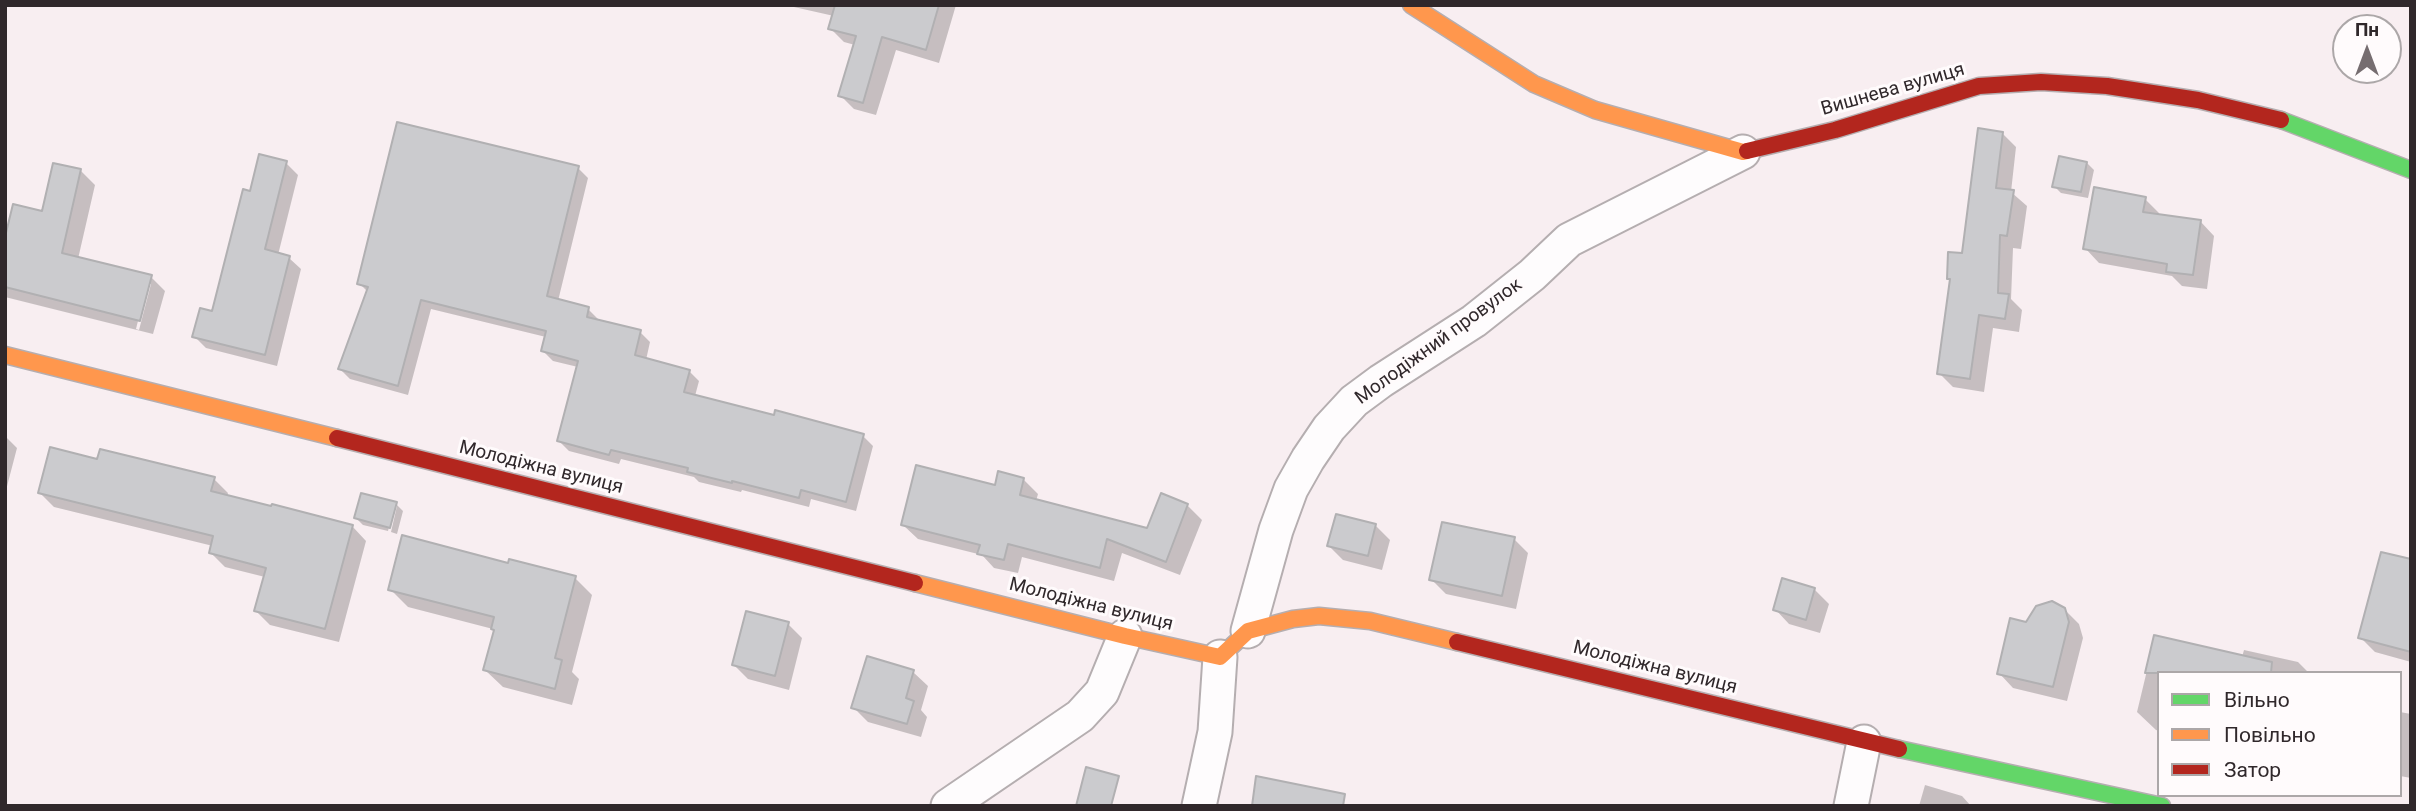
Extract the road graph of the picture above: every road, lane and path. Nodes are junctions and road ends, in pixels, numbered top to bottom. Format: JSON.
{"nodes":[{"id":1,"x":1411,"y":5,"type":"edge"},
{"id":2,"x":1743,"y":152,"type":"junction"},
{"id":3,"x":2411,"y":170,"type":"edge"},
{"id":4,"x":5,"y":355,"type":"edge"},
{"id":5,"x":1248,"y":631,"type":"junction"},
{"id":6,"x":1125,"y":636,"type":"junction"},
{"id":7,"x":1220,"y":657,"type":"junction"},
{"id":8,"x":1864,"y":742,"type":"junction"},
{"id":9,"x":948,"y":806,"type":"edge"},
{"id":10,"x":1199,"y":806,"type":"edge"},
{"id":11,"x":1851,"y":806,"type":"edge"},
{"id":12,"x":2162,"y":806,"type":"edge"}],
"edges":[{"from":1,"to":2,"type":"street","name":"Вишнева вулиця"},
{"from":2,"to":3,"type":"street","name":"Вишнева вулиця"},
{"from":2,"to":5,"type":"street","name":"Молодіжний провулок"},
{"from":4,"to":6,"type":"street","name":"Молодіжна вулиця"},
{"from":5,"to":7,"type":"street","name":"Молодіжна вулиця"},
{"from":5,"to":8,"type":"street","name":"Молодіжна вулиця"},
{"from":6,"to":7,"type":"street","name":"Молодіжна вулиця"},
{"from":6,"to":9,"type":"street"},
{"from":7,"to":10,"type":"street"},
{"from":8,"to":11,"type":"street"},
{"from":8,"to":12,"type":"street","name":"Молодіжна вулиця"}]}
